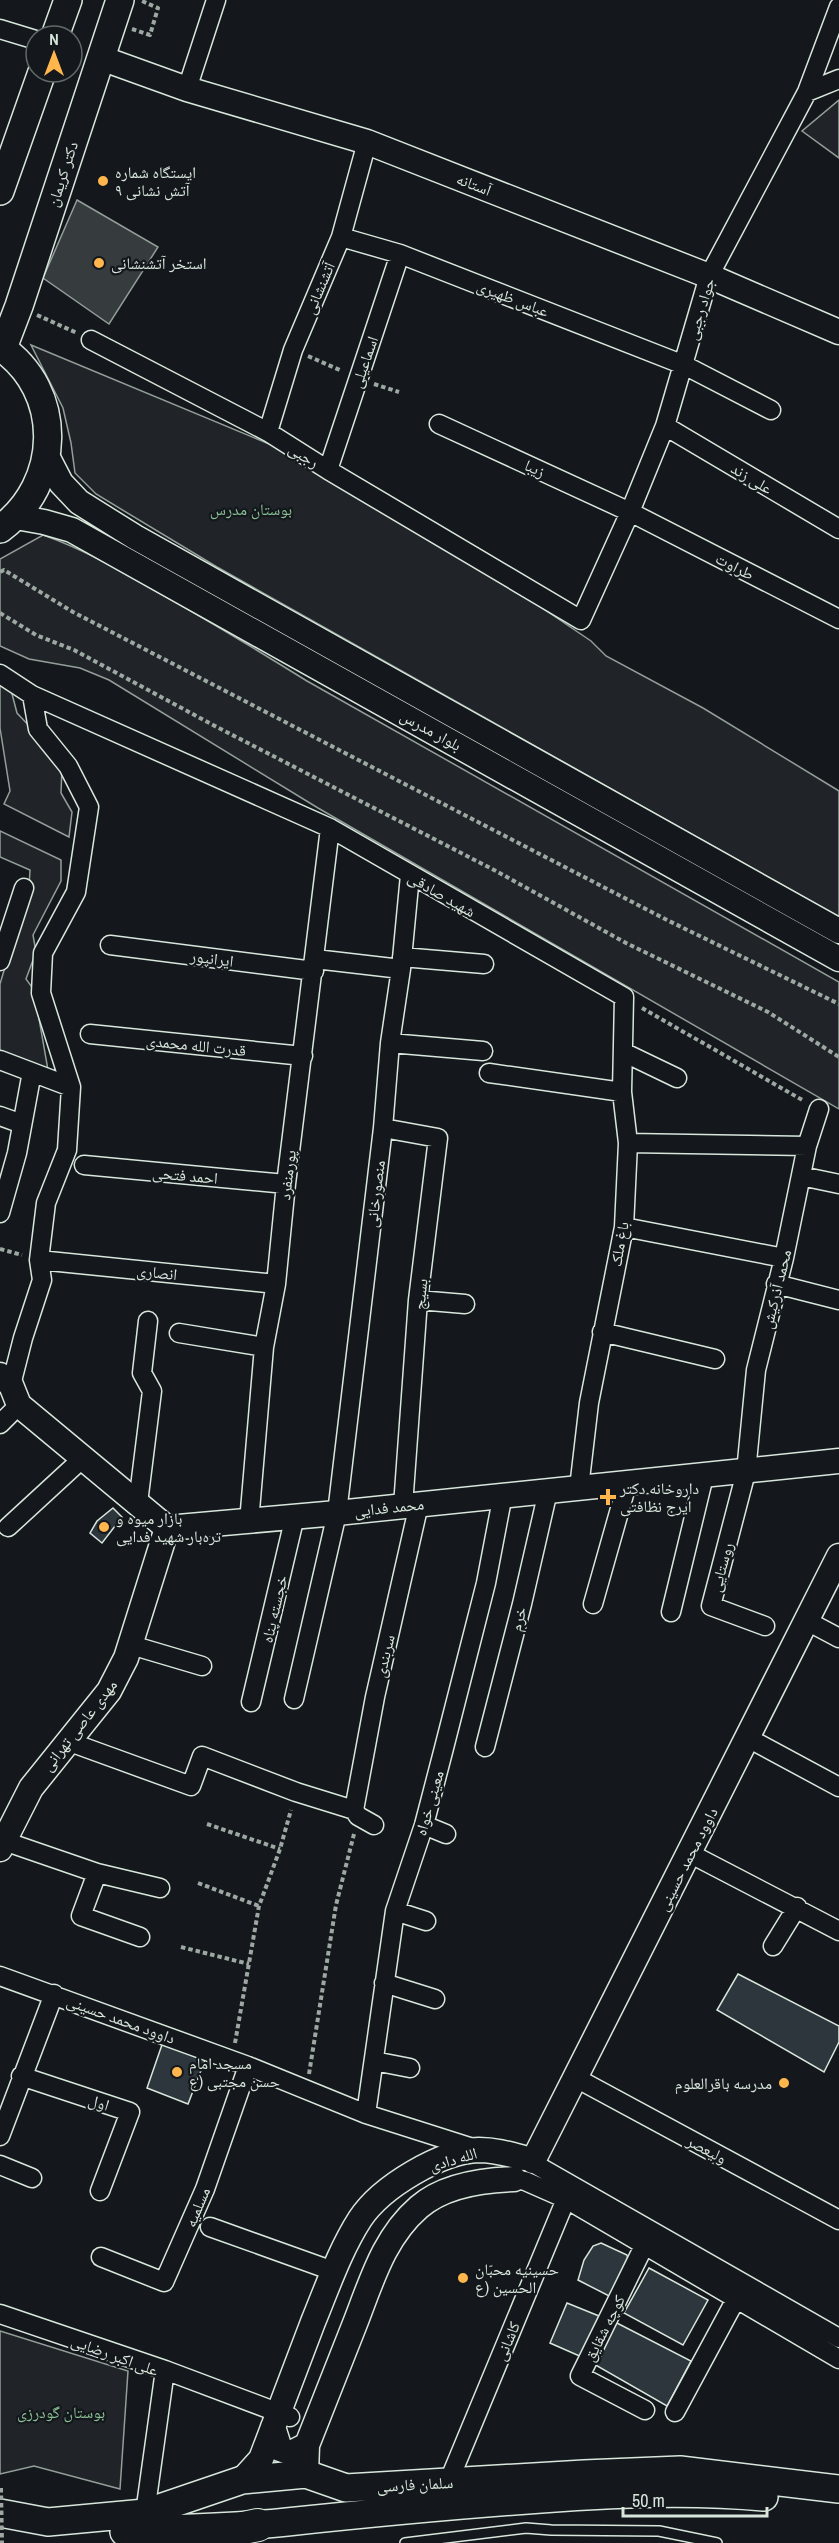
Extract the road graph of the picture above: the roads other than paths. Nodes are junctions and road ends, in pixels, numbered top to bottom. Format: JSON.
{"nodes":[{"id":1,"x":68,"y":0,"type":"edge"},
{"id":2,"x":120,"y":0,"type":"edge"},
{"id":3,"x":216,"y":0,"type":"edge"},
{"id":4,"x":839,"y":7,"type":"edge"},
{"id":5,"x":59,"y":24,"type":"edge"},
{"id":6,"x":0,"y":29,"type":"edge"},
{"id":7,"x":24,"y":36,"type":"edge"},
{"id":8,"x":101,"y":58,"type":"junction"},
{"id":9,"x":839,"y":79,"type":"edge"},
{"id":10,"x":38,"y":84,"type":"edge"},
{"id":11,"x":188,"y":89,"type":"junction"},
{"id":12,"x":807,"y":92,"type":"junction"},
{"id":13,"x":367,"y":142,"type":"junction"},
{"id":14,"x":0,"y":191,"type":"edge"},
{"id":15,"x":340,"y":237,"type":"junction"},
{"id":16,"x":400,"y":254,"type":"junction"},
{"id":17,"x":709,"y":276,"type":"junction"},
{"id":18,"x":839,"y":332,"type":"edge"},
{"id":19,"x":91,"y":340,"type":"road end"},
{"id":20,"x":1,"y":347,"type":"edge"},
{"id":21,"x":684,"y":364,"type":"junction"},
{"id":22,"x":771,"y":410,"type":"dead end"},
{"id":23,"x":439,"y":424,"type":"dead end"},
{"id":24,"x":665,"y":426,"type":"junction"},
{"id":25,"x":267,"y":432,"type":"junction"},
{"id":26,"x":47,"y":456,"type":"junction"},
{"id":27,"x":328,"y":470,"type":"junction"},
{"id":28,"x":630,"y":512,"type":"junction"},
{"id":29,"x":8,"y":523,"type":"edge"},
{"id":30,"x":839,"y":529,"type":"edge"},
{"id":31,"x":839,"y":619,"type":"edge"},
{"id":32,"x":581,"y":620,"type":"joint"},
{"id":33,"x":0,"y":674,"type":"edge"},
{"id":34,"x":32,"y":695,"type":"junction"},
{"id":35,"x":330,"y":828,"type":"junction"},
{"id":36,"x":410,"y":875,"type":"junction"},
{"id":37,"x":24,"y":888,"type":"dead end"},
{"id":38,"x":839,"y":931,"type":"edge"},
{"id":39,"x":110,"y":945,"type":"dead end"},
{"id":40,"x":839,"y":959,"type":"edge"},
{"id":41,"x":0,"y":961,"type":"edge"},
{"id":42,"x":401,"y":963,"type":"junction"},
{"id":43,"x":484,"y":964,"type":"dead end"},
{"id":44,"x":314,"y":965,"type":"junction"},
{"id":45,"x":624,"y":997,"type":"joint"},
{"id":46,"x":90,"y":1034,"type":"dead end"},
{"id":47,"x":390,"y":1043,"type":"junction"},
{"id":48,"x":483,"y":1051,"type":"dead end"},
{"id":49,"x":622,"y":1052,"type":"junction"},
{"id":50,"x":303,"y":1056,"type":"junction"},
{"id":51,"x":0,"y":1060,"type":"edge"},
{"id":52,"x":32,"y":1072,"type":"junction"},
{"id":53,"x":489,"y":1073,"type":"dead end"},
{"id":54,"x":676,"y":1078,"type":"dead end"},
{"id":55,"x":71,"y":1087,"type":"junction"},
{"id":56,"x":622,"y":1092,"type":"junction"},
{"id":57,"x":819,"y":1109,"type":"road end"},
{"id":58,"x":0,"y":1116,"type":"edge"},
{"id":59,"x":22,"y":1124,"type":"junction"},
{"id":60,"x":383,"y":1128,"type":"junction"},
{"id":61,"x":628,"y":1143,"type":"junction"},
{"id":62,"x":807,"y":1146,"type":"junction"},
{"id":63,"x":84,"y":1165,"type":"dead end"},
{"id":64,"x":801,"y":1176,"type":"junction"},
{"id":65,"x":285,"y":1184,"type":"junction"},
{"id":66,"x":839,"y":1184,"type":"edge"},
{"id":67,"x":0,"y":1213,"type":"edge"},
{"id":68,"x":624,"y":1227,"type":"junction"},
{"id":69,"x":784,"y":1258,"type":"junction"},
{"id":70,"x":39,"y":1260,"type":"junction"},
{"id":71,"x":276,"y":1284,"type":"junction"},
{"id":72,"x":776,"y":1284,"type":"junction"},
{"id":73,"x":418,"y":1300,"type":"junction"},
{"id":74,"x":839,"y":1300,"type":"edge"},
{"id":75,"x":465,"y":1304,"type":"dead end"},
{"id":76,"x":148,"y":1321,"type":"dead end"},
{"id":77,"x":602,"y":1332,"type":"junction"},
{"id":78,"x":179,"y":1333,"type":"dead end"},
{"id":79,"x":264,"y":1347,"type":"junction"},
{"id":80,"x":715,"y":1359,"type":"dead end"},
{"id":81,"x":10,"y":1388,"type":"edge"},
{"id":82,"x":0,"y":1424,"type":"edge"},
{"id":83,"x":83,"y":1458,"type":"junction"},
{"id":84,"x":839,"y":1461,"type":"edge"},
{"id":85,"x":746,"y":1472,"type":"junction"},
{"id":86,"x":704,"y":1476,"type":"junction"},
{"id":87,"x":627,"y":1484,"type":"junction"},
{"id":88,"x":579,"y":1488,"type":"junction"},
{"id":89,"x":548,"y":1491,"type":"junction"},
{"id":90,"x":503,"y":1494,"type":"junction"},
{"id":91,"x":138,"y":1503,"type":"junction"},
{"id":92,"x":411,"y":1505,"type":"junction"},
{"id":93,"x":337,"y":1513,"type":"junction"},
{"id":94,"x":295,"y":1516,"type":"junction"},
{"id":95,"x":249,"y":1522,"type":"junction"},
{"id":96,"x":8,"y":1527,"type":"dead end"},
{"id":97,"x":167,"y":1528,"type":"junction"},
{"id":98,"x":838,"y":1560,"type":"edge"},
{"id":99,"x":593,"y":1604,"type":"dead end"},
{"id":100,"x":671,"y":1612,"type":"dead end"},
{"id":101,"x":807,"y":1621,"type":"junction"},
{"id":102,"x":765,"y":1626,"type":"dead end"},
{"id":103,"x":839,"y":1638,"type":"edge"},
{"id":104,"x":131,"y":1645,"type":"junction"},
{"id":105,"x":202,"y":1666,"type":"dead end"},
{"id":106,"x":294,"y":1699,"type":"dead end"},
{"id":107,"x":251,"y":1702,"type":"dead end"},
{"id":108,"x":748,"y":1738,"type":"junction"},
{"id":109,"x":67,"y":1741,"type":"junction"},
{"id":110,"x":484,"y":1747,"type":"dead end"},
{"id":111,"x":839,"y":1787,"type":"edge"},
{"id":112,"x":424,"y":1825,"type":"junction"},
{"id":113,"x":446,"y":1834,"type":"dead end"},
{"id":114,"x":2,"y":1845,"type":"edge"},
{"id":115,"x":689,"y":1853,"type":"junction"},
{"id":116,"x":97,"y":1873,"type":"junction"},
{"id":117,"x":160,"y":1888,"type":"dead end"},
{"id":118,"x":797,"y":1907,"type":"junction"},
{"id":119,"x":395,"y":1911,"type":"junction"},
{"id":120,"x":426,"y":1922,"type":"dead end"},
{"id":121,"x":839,"y":1931,"type":"edge"},
{"id":122,"x":140,"y":1937,"type":"dead end"},
{"id":123,"x":773,"y":1946,"type":"dead end"},
{"id":124,"x":0,"y":1976,"type":"edge"},
{"id":125,"x":384,"y":1983,"type":"junction"},
{"id":126,"x":54,"y":1994,"type":"junction"},
{"id":127,"x":435,"y":1999,"type":"dead end"},
{"id":128,"x":374,"y":2061,"type":"junction"},
{"id":129,"x":240,"y":2063,"type":"junction"},
{"id":130,"x":410,"y":2068,"type":"dead end"},
{"id":131,"x":21,"y":2076,"type":"junction"},
{"id":132,"x":576,"y":2078,"type":"junction"},
{"id":133,"x":366,"y":2114,"type":"junction"},
{"id":134,"x":0,"y":2136,"type":"edge"},
{"id":135,"x":477,"y":2150,"type":"junction"},
{"id":136,"x":0,"y":2165,"type":"edge"},
{"id":137,"x":524,"y":2166,"type":"junction"},
{"id":138,"x":32,"y":2178,"type":"dead end"},
{"id":139,"x":100,"y":2191,"type":"dead end"},
{"id":140,"x":566,"y":2199,"type":"junction"},
{"id":141,"x":839,"y":2220,"type":"edge"},
{"id":142,"x":210,"y":2227,"type":"dead end"},
{"id":143,"x":644,"y":2246,"type":"junction"},
{"id":144,"x":101,"y":2257,"type":"dead end"},
{"id":145,"x":333,"y":2271,"type":"junction"},
{"id":146,"x":736,"y":2299,"type":"junction"},
{"id":147,"x":0,"y":2314,"type":"edge"},
{"id":148,"x":839,"y":2338,"type":"edge"},
{"id":149,"x":839,"y":2359,"type":"edge"},
{"id":150,"x":165,"y":2370,"type":"junction"},
{"id":151,"x":645,"y":2410,"type":"dead end"},
{"id":152,"x":675,"y":2412,"type":"dead end"},
{"id":153,"x":281,"y":2422,"type":"junction"},
{"id":154,"x":307,"y":2445,"type":"junction"},
{"id":155,"x":306,"y":2474,"type":"junction"},
{"id":156,"x":242,"y":2480,"type":"junction"},
{"id":157,"x":448,"y":2482,"type":"junction"},
{"id":158,"x":839,"y":2489,"type":"edge"},
{"id":159,"x":839,"y":2506,"type":"edge"},
{"id":160,"x":0,"y":2513,"type":"edge"},
{"id":161,"x":145,"y":2514,"type":"junction"},
{"id":162,"x":258,"y":2525,"type":"junction"},
{"id":163,"x":0,"y":2530,"type":"edge"},
{"id":164,"x":173,"y":2543,"type":"edge"},
{"id":165,"x":405,"y":2543,"type":"edge"},
{"id":166,"x":717,"y":2543,"type":"edge"}],
"edges":[{"from":1,"to":5,"type":"main road"},
{"from":2,"to":8,"type":"main road","name":"دکتر کریمان"},
{"from":3,"to":11,"type":"street"},
{"from":4,"to":12,"type":"street","name":"جواد رجبی"},
{"from":6,"to":7,"type":"street"},
{"from":8,"to":11,"type":"street","name":"آستانه"},
{"from":8,"to":20,"type":"main road","name":"دکتر کریمان"},
{"from":9,"to":12,"type":"street"},
{"from":10,"to":14,"type":"main road"},
{"from":11,"to":13,"type":"street","name":"آستانه"},
{"from":12,"to":17,"type":"street","name":"جواد رجبی"},
{"from":13,"to":15,"type":"street","name":"آتشنشانی"},
{"from":13,"to":17,"type":"street","name":"آستانه"},
{"from":15,"to":16,"type":"street","name":"عباس ظهیری"},
{"from":15,"to":25,"type":"street","name":"آتشنشانی"},
{"from":16,"to":21,"type":"street","name":"عباس ظهیری"},
{"from":16,"to":27,"type":"street","name":"اسماعیلی"},
{"from":17,"to":18,"type":"street","name":"آستانه"},
{"from":17,"to":21,"type":"street","name":"جواد رجبی"},
{"from":19,"to":25,"type":"street","name":"رجبی"},
{"from":20,"to":26,"type":"main road"},
{"from":21,"to":22,"type":"street","name":"عباس ظهیری"},
{"from":21,"to":24,"type":"street","name":"جواد رجبی"},
{"from":23,"to":28,"type":"street","name":"زیبا"},
{"from":24,"to":28,"type":"street","name":"جواد رجبی"},
{"from":24,"to":30,"type":"street","name":"علی زند"},
{"from":25,"to":27,"type":"street","name":"رجبی"},
{"from":26,"to":29,"type":"main road"},
{"from":26,"to":38,"type":"street","name":"بلوار مدرس"},
{"from":27,"to":32,"type":"street","name":"رجبی"},
{"from":28,"to":31,"type":"street","name":"طراوت"},
{"from":28,"to":32,"type":"street","name":"جواد رجبی"},
{"from":29,"to":40,"type":"street","name":"بلوار مدرس"},
{"from":33,"to":34,"type":"street","name":"شهید صادقی"},
{"from":34,"to":35,"type":"street","name":"شهید صادقی"},
{"from":34,"to":55,"type":"street"},
{"from":35,"to":36,"type":"street","name":"شهید صادقی"},
{"from":35,"to":44,"type":"street","name":"پورمنفرد"},
{"from":36,"to":42,"type":"street","name":"منصورخانی"},
{"from":36,"to":45,"type":"street","name":"شهید صادقی"},
{"from":37,"to":41,"type":"street"},
{"from":39,"to":44,"type":"street","name":"ایرانپور"},
{"from":42,"to":43,"type":"street","name":"ایرانپور"},
{"from":42,"to":44,"type":"street","name":"ایرانپور"},
{"from":42,"to":47,"type":"street","name":"منصورخانی"},
{"from":44,"to":50,"type":"street","name":"پورمنفرد"},
{"from":45,"to":49,"type":"street","name":"باغ ملک"},
{"from":46,"to":50,"type":"street","name":"قدرت الله محمدی"},
{"from":47,"to":48,"type":"street"},
{"from":47,"to":60,"type":"street","name":"منصورخانی"},
{"from":49,"to":54,"type":"street"},
{"from":49,"to":56,"type":"street","name":"باغ ملک"},
{"from":50,"to":65,"type":"street","name":"پورمنفرد"},
{"from":51,"to":52,"type":"street"},
{"from":52,"to":55,"type":"street"},
{"from":52,"to":59,"type":"street"},
{"from":53,"to":56,"type":"street"},
{"from":55,"to":70,"type":"street"},
{"from":56,"to":61,"type":"street","name":"باغ ملک"},
{"from":57,"to":62,"type":"street","name":"محمد آذرکیش"},
{"from":58,"to":59,"type":"street"},
{"from":59,"to":67,"type":"street"},
{"from":60,"to":73,"type":"street","name":"بسیج"},
{"from":60,"to":93,"type":"street","name":"منصورخانی"},
{"from":61,"to":62,"type":"street"},
{"from":61,"to":68,"type":"street","name":"باغ ملک"},
{"from":62,"to":64,"type":"street","name":"محمد آذرکیش"},
{"from":63,"to":65,"type":"street","name":"احمد فتحی"},
{"from":64,"to":66,"type":"street"},
{"from":64,"to":69,"type":"street","name":"محمد آذرکیش"},
{"from":65,"to":71,"type":"street","name":"پورمنفرد"},
{"from":68,"to":69,"type":"street"},
{"from":68,"to":77,"type":"street","name":"باغ ملک"},
{"from":69,"to":72,"type":"street","name":"محمد آذرکیش"},
{"from":70,"to":71,"type":"street","name":"انصاری"},
{"from":70,"to":81,"type":"street"},
{"from":71,"to":79,"type":"street","name":"پورمنفرد"},
{"from":72,"to":74,"type":"street"},
{"from":72,"to":85,"type":"street","name":"محمد آذرکیش"},
{"from":73,"to":75,"type":"street"},
{"from":73,"to":92,"type":"street","name":"بسیج"},
{"from":76,"to":91,"type":"street"},
{"from":77,"to":80,"type":"street"},
{"from":77,"to":88,"type":"street","name":"باغ ملک"},
{"from":78,"to":79,"type":"street"},
{"from":79,"to":95,"type":"street","name":"پورمنفرد"},
{"from":81,"to":82,"type":"street"},
{"from":81,"to":83,"type":"street"},
{"from":83,"to":91,"type":"street"},
{"from":83,"to":96,"type":"street"},
{"from":84,"to":85,"type":"street","name":"محمد فدایی"},
{"from":85,"to":86,"type":"street","name":"محمد فدایی"},
{"from":85,"to":102,"type":"street","name":"روستایی"},
{"from":86,"to":87,"type":"street","name":"محمد فدایی"},
{"from":86,"to":100,"type":"street"},
{"from":87,"to":88,"type":"street","name":"محمد فدایی"},
{"from":87,"to":99,"type":"street"},
{"from":88,"to":89,"type":"street","name":"محمد فدایی"},
{"from":89,"to":90,"type":"street","name":"محمد فدایی"},
{"from":89,"to":110,"type":"street","name":"خرم"},
{"from":90,"to":92,"type":"street","name":"محمد فدایی"},
{"from":90,"to":112,"type":"street","name":"معینی خواه"},
{"from":91,"to":97,"type":"street"},
{"from":92,"to":93,"type":"street","name":"محمد فدایی"},
{"from":92,"to":109,"type":"street","name":"سربندی"},
{"from":93,"to":94,"type":"street","name":"محمد فدایی"},
{"from":93,"to":106,"type":"street","name":"منصورخانی"},
{"from":94,"to":95,"type":"street","name":"محمد فدایی"},
{"from":94,"to":107,"type":"street","name":"خجسته پناه"},
{"from":95,"to":97,"type":"street","name":"محمد فدایی"},
{"from":97,"to":104,"type":"street","name":"مهدی عاصی تهرانی"},
{"from":98,"to":101,"type":"street","name":"داوود محمد حسینی"},
{"from":101,"to":103,"type":"street"},
{"from":101,"to":108,"type":"street","name":"داوود محمد حسینی"},
{"from":104,"to":105,"type":"street"},
{"from":104,"to":109,"type":"street","name":"مهدی عاصی تهرانی"},
{"from":108,"to":111,"type":"street"},
{"from":108,"to":115,"type":"street","name":"داوود محمد حسینی"},
{"from":109,"to":114,"type":"street","name":"مهدی عاصی تهرانی"},
{"from":112,"to":113,"type":"street"},
{"from":112,"to":119,"type":"street","name":"معینی خواه"},
{"from":114,"to":116,"type":"street"},
{"from":115,"to":118,"type":"street"},
{"from":115,"to":132,"type":"street","name":"داوود محمد حسینی"},
{"from":116,"to":117,"type":"street"},
{"from":116,"to":122,"type":"street"},
{"from":118,"to":121,"type":"street"},
{"from":118,"to":123,"type":"street"},
{"from":119,"to":120,"type":"street"},
{"from":119,"to":125,"type":"street","name":"معینی خواه"},
{"from":124,"to":126,"type":"street","name":"داوود محمد حسینی"},
{"from":125,"to":127,"type":"street"},
{"from":125,"to":128,"type":"street","name":"معینی خواه"},
{"from":126,"to":129,"type":"street","name":"داوود محمد حسینی"},
{"from":126,"to":131,"type":"street"},
{"from":128,"to":130,"type":"street"},
{"from":128,"to":133,"type":"street","name":"معینی خواه"},
{"from":129,"to":133,"type":"street","name":"داوود محمد حسینی"},
{"from":129,"to":144,"type":"street","name":"مسلمیه"},
{"from":131,"to":134,"type":"street"},
{"from":131,"to":139,"type":"street","name":"اول"},
{"from":132,"to":137,"type":"street","name":"داوود محمد حسینی"},
{"from":132,"to":141,"type":"street","name":"ولیعصر"},
{"from":133,"to":135,"type":"street","name":"داوود محمد حسینی"},
{"from":135,"to":137,"type":"street","name":"الله دادی"},
{"from":135,"to":145,"type":"street","name":"الله دادی"},
{"from":136,"to":138,"type":"street"},
{"from":137,"to":140,"type":"street","name":"الله دادی"},
{"from":137,"to":148,"type":"street","name":"الله دادی"},
{"from":137,"to":154,"type":"street","name":"الله دادی"},
{"from":140,"to":143,"type":"street","name":"الله دادی"},
{"from":140,"to":157,"type":"street","name":"کاشانی"},
{"from":142,"to":145,"type":"street"},
{"from":143,"to":146,"type":"street","name":"الله دادی"},
{"from":143,"to":151,"type":"street","name":"کوچه شقایق"},
{"from":145,"to":153,"type":"street","name":"الله دادی"},
{"from":146,"to":149,"type":"street","name":"الله دادی"},
{"from":146,"to":152,"type":"street"},
{"from":147,"to":150,"type":"street","name":"علی اکبر رضایی"},
{"from":150,"to":153,"type":"street"},
{"from":150,"to":161,"type":"street","name":"علی اکبر رضایی"},
{"from":153,"to":154,"type":"street"},
{"from":153,"to":156,"type":"street","name":"الله دادی"},
{"from":154,"to":155,"type":"street","name":"الله دادی"},
{"from":155,"to":156,"type":"main road","name":"سلمان فارسی"},
{"from":155,"to":157,"type":"main road","name":"سلمان فارسی"},
{"from":156,"to":161,"type":"main road","name":"سلمان فارسی"},
{"from":157,"to":158,"type":"main road","name":"سلمان فارسی"},
{"from":159,"to":162,"type":"main road","name":"سلمان فارسی"},
{"from":160,"to":161,"type":"main road","name":"سلمان فارسی"},
{"from":162,"to":163,"type":"main road","name":"سلمان فارسی"},
{"from":162,"to":164,"type":"highway"},
{"from":165,"to":166,"type":"lane"}]}
